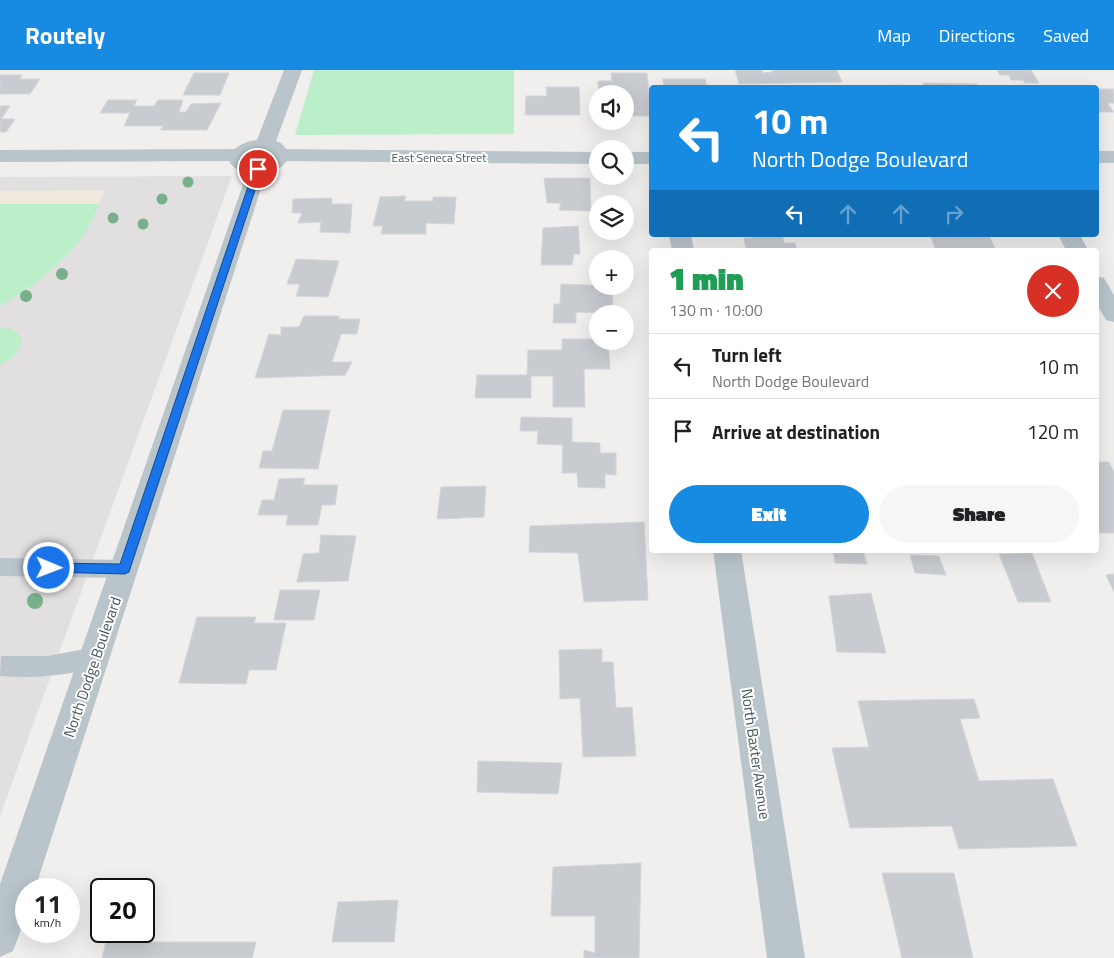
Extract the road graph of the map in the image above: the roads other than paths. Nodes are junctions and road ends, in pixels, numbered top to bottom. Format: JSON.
{"nodes":[{"id":1,"x":292,"y":70,"type":"edge"},
{"id":2,"x":0,"y":156,"type":"edge"},
{"id":3,"x":261,"y":156,"type":"junction"},
{"id":4,"x":1099,"y":157,"type":"edge"},
{"id":5,"x":1114,"y":157,"type":"edge"},
{"id":6,"x":589,"y":158,"type":"edge"},
{"id":7,"x":634,"y":158,"type":"edge"},
{"id":8,"x":649,"y":158,"type":"edge"},
{"id":9,"x":1099,"y":288,"type":"edge"},
{"id":10,"x":1114,"y":314,"type":"edge"},
{"id":11,"x":727,"y":553,"type":"edge"},
{"id":12,"x":0,"y":567,"type":"edge"},
{"id":13,"x":125,"y":569,"type":"junction"},
{"id":14,"x":95,"y":658,"type":"junction"},
{"id":15,"x":1,"y":666,"type":"edge"},
{"id":16,"x":0,"y":938,"type":"edge"},
{"id":17,"x":786,"y":958,"type":"edge"}],
"edges":[{"from":1,"to":3,"type":"street","name":"North Dodge Boulevard"},
{"from":2,"to":3,"type":"street","name":"East Seneca Street"},
{"from":3,"to":6,"type":"street","name":"East Seneca Street"},
{"from":3,"to":13,"type":"street","name":"North Dodge Boulevard"},
{"from":4,"to":5,"type":"street"},
{"from":7,"to":8,"type":"street"},
{"from":9,"to":10,"type":"street"},
{"from":11,"to":17,"type":"street","name":"North Baxter Avenue"},
{"from":12,"to":13,"type":"lane"},
{"from":13,"to":14,"type":"street","name":"North Dodge Boulevard"},
{"from":14,"to":15,"type":"lane"},
{"from":14,"to":16,"type":"street","name":"North Dodge Boulevard"}]}
